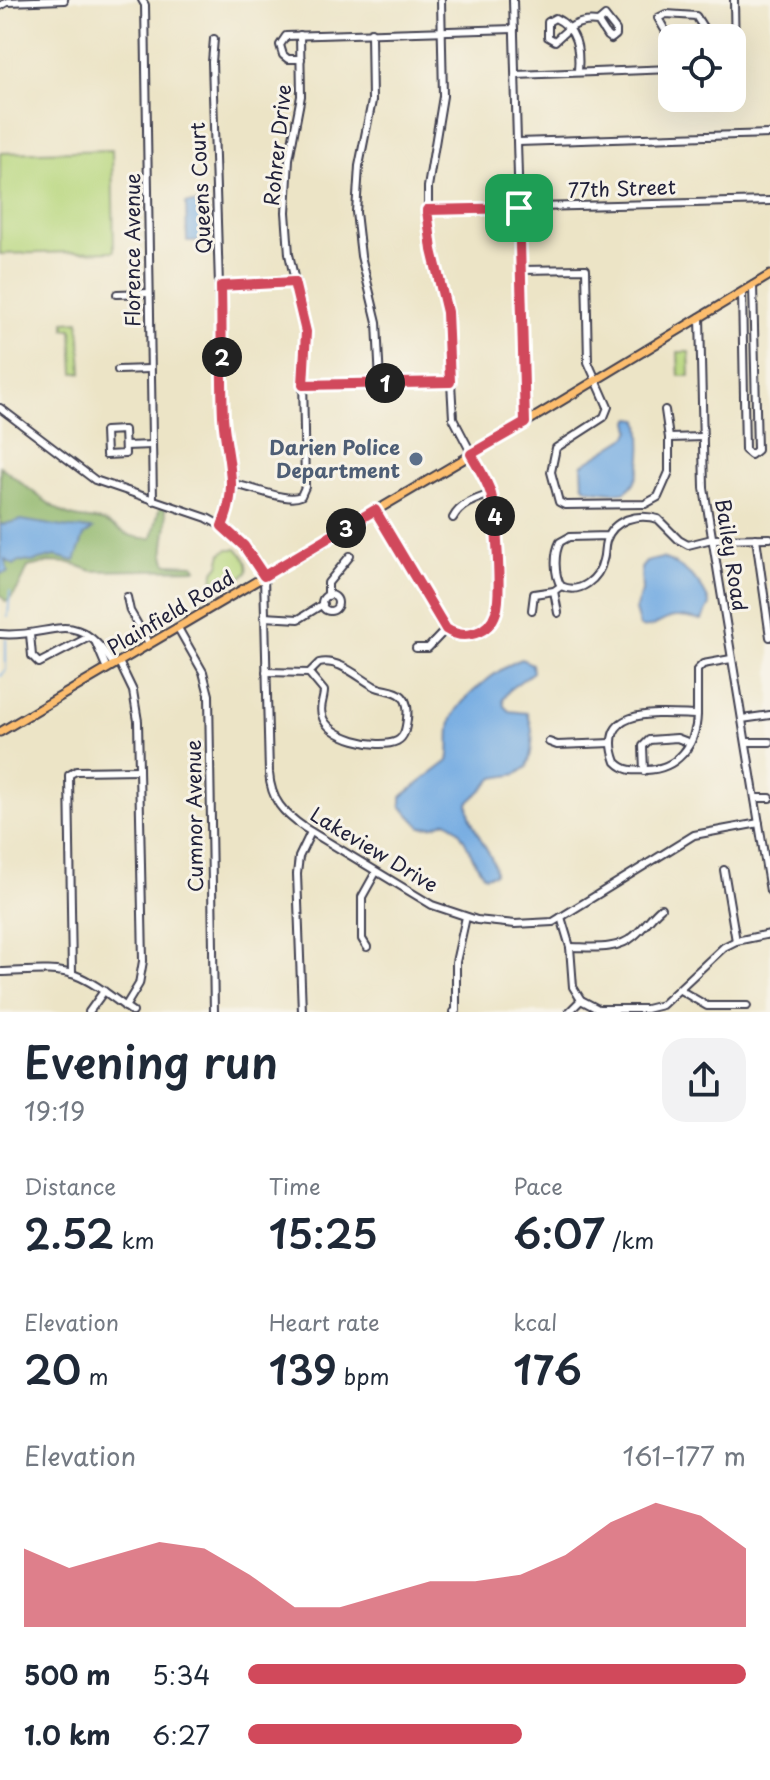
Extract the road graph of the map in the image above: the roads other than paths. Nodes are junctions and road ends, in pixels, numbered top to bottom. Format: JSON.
{"nodes":[{"id":1,"x":64,"y":0,"type":"edge"},
{"id":2,"x":142,"y":0,"type":"edge"},
{"id":3,"x":441,"y":0,"type":"edge"},
{"id":4,"x":513,"y":0,"type":"edge"},
{"id":5,"x":734,"y":0,"type":"edge"},
{"id":6,"x":0,"y":6,"type":"edge"},
{"id":7,"x":598,"y":22,"type":"dead end"},
{"id":8,"x":734,"y":24,"type":"edge"},
{"id":9,"x":514,"y":29,"type":"junction"},
{"id":10,"x":442,"y":30,"type":"junction"},
{"id":11,"x":371,"y":32,"type":"junction"},
{"id":12,"x":706,"y":32,"type":"joint"},
{"id":13,"x":300,"y":35,"type":"junction"},
{"id":14,"x":214,"y":39,"type":"dead end"},
{"id":15,"x":301,"y":59,"type":"junction"},
{"id":16,"x":658,"y":69,"type":"edge"},
{"id":17,"x":578,"y":71,"type":"junction"},
{"id":18,"x":516,"y":73,"type":"junction"},
{"id":19,"x":770,"y":134,"type":"edge"},
{"id":20,"x":518,"y":142,"type":"junction"},
{"id":21,"x":770,"y":201,"type":"edge"},
{"id":22,"x":519,"y":208,"type":"junction"},
{"id":23,"x":427,"y":210,"type":"junction"},
{"id":24,"x":521,"y":270,"type":"junction"},
{"id":25,"x":770,"y":275,"type":"edge"},
{"id":26,"x":294,"y":282,"type":"junction"},
{"id":27,"x":753,"y":285,"type":"junction"},
{"id":28,"x":221,"y":286,"type":"junction"},
{"id":29,"x":742,"y":292,"type":"junction"},
{"id":30,"x":149,"y":293,"type":"junction"},
{"id":31,"x":117,"y":294,"type":"dead end"},
{"id":32,"x":700,"y":317,"type":"junction"},
{"id":33,"x":150,"y":369,"type":"junction"},
{"id":34,"x":118,"y":370,"type":"dead end"},
{"id":35,"x":597,"y":379,"type":"junction"},
{"id":36,"x":744,"y":379,"type":"junction"},
{"id":37,"x":755,"y":379,"type":"junction"},
{"id":38,"x":450,"y":382,"type":"junction"},
{"id":39,"x":380,"y":383,"type":"junction"},
{"id":40,"x":303,"y":385,"type":"junction"},
{"id":41,"x":0,"y":408,"type":"edge"},
{"id":42,"x":665,"y":410,"type":"dead end"},
{"id":43,"x":525,"y":423,"type":"junction"},
{"id":44,"x":703,"y":437,"type":"junction"},
{"id":45,"x":669,"y":438,"type":"junction"},
{"id":46,"x":152,"y":445,"type":"junction"},
{"id":47,"x":125,"y":446,"type":"junction"},
{"id":48,"x":471,"y":454,"type":"junction"},
{"id":49,"x":232,"y":484,"type":"junction"},
{"id":50,"x":491,"y":494,"type":"junction"},
{"id":51,"x":153,"y":501,"type":"junction"},
{"id":52,"x":375,"y":510,"type":"junction"},
{"id":53,"x":453,"y":518,"type":"dead end"},
{"id":54,"x":222,"y":526,"type":"junction"},
{"id":55,"x":608,"y":536,"type":"junction"},
{"id":56,"x":756,"y":538,"type":"junction"},
{"id":57,"x":770,"y":538,"type":"edge"},
{"id":58,"x":712,"y":539,"type":"junction"},
{"id":59,"x":350,"y":556,"type":"dead end"},
{"id":60,"x":264,"y":576,"type":"junction"},
{"id":61,"x":558,"y":589,"type":"junction"},
{"id":62,"x":328,"y":596,"type":"junction"},
{"id":63,"x":127,"y":597,"type":"dead end"},
{"id":64,"x":323,"y":604,"type":"junction"},
{"id":65,"x":532,"y":610,"type":"dead end"},
{"id":66,"x":558,"y":613,"type":"dead end"},
{"id":67,"x":264,"y":617,"type":"junction"},
{"id":68,"x":178,"y":628,"type":"junction"},
{"id":69,"x":446,"y":629,"type":"junction"},
{"id":70,"x":0,"y":634,"type":"edge"},
{"id":71,"x":30,"y":634,"type":"junction"},
{"id":72,"x":89,"y":637,"type":"junction"},
{"id":73,"x":770,"y":637,"type":"edge"},
{"id":74,"x":149,"y":644,"type":"junction"},
{"id":75,"x":416,"y":648,"type":"dead end"},
{"id":76,"x":731,"y":659,"type":"junction"},
{"id":77,"x":114,"y":665,"type":"junction"},
{"id":78,"x":266,"y":672,"type":"junction"},
{"id":79,"x":309,"y":673,"type":"junction"},
{"id":80,"x":697,"y":715,"type":"junction"},
{"id":81,"x":770,"y":715,"type":"edge"},
{"id":82,"x":742,"y":719,"type":"junction"},
{"id":83,"x":0,"y":732,"type":"edge"},
{"id":84,"x":549,"y":742,"type":"dead end"},
{"id":85,"x":746,"y":742,"type":"junction"},
{"id":86,"x":770,"y":742,"type":"edge"},
{"id":87,"x":612,"y":743,"type":"junction"},
{"id":88,"x":690,"y":743,"type":"junction"},
{"id":89,"x":139,"y":770,"type":"junction"},
{"id":90,"x":644,"y":771,"type":"junction"},
{"id":91,"x":755,"y":798,"type":"junction"},
{"id":92,"x":770,"y":798,"type":"edge"},
{"id":93,"x":759,"y":823,"type":"junction"},
{"id":94,"x":311,"y":832,"type":"junction"},
{"id":95,"x":724,"y":870,"type":"dead end"},
{"id":96,"x":376,"y":872,"type":"junction"},
{"id":97,"x":769,"y":875,"type":"edge"},
{"id":98,"x":770,"y":891,"type":"edge"},
{"id":99,"x":661,"y":908,"type":"dead end"},
{"id":100,"x":466,"y":917,"type":"junction"},
{"id":101,"x":561,"y":917,"type":"junction"},
{"id":102,"x":770,"y":934,"type":"edge"},
{"id":103,"x":736,"y":941,"type":"junction"},
{"id":104,"x":367,"y":947,"type":"dead end"},
{"id":105,"x":570,"y":947,"type":"junction"},
{"id":106,"x":0,"y":972,"type":"edge"},
{"id":107,"x":72,"y":974,"type":"junction"},
{"id":108,"x":680,"y":990,"type":"junction"},
{"id":109,"x":104,"y":991,"type":"junction"},
{"id":110,"x":581,"y":1000,"type":"junction"},
{"id":111,"x":747,"y":1006,"type":"dead end"},
{"id":112,"x":125,"y":1007,"type":"junction"},
{"id":113,"x":89,"y":1012,"type":"edge"},
{"id":114,"x":133,"y":1012,"type":"edge"},
{"id":115,"x":214,"y":1012,"type":"edge"},
{"id":116,"x":302,"y":1012,"type":"edge"},
{"id":117,"x":454,"y":1012,"type":"edge"},
{"id":118,"x":569,"y":1012,"type":"edge"}],
"edges":[{"from":1,"to":6,"type":"street"},
{"from":2,"to":30,"type":"street","name":"Florence Avenue"},
{"from":3,"to":10,"type":"street"},
{"from":4,"to":9,"type":"street"},
{"from":5,"to":8,"type":"street"},
{"from":7,"to":17,"type":"street"},
{"from":9,"to":10,"type":"street"},
{"from":9,"to":18,"type":"street"},
{"from":10,"to":11,"type":"street"},
{"from":10,"to":23,"type":"street"},
{"from":11,"to":13,"type":"street"},
{"from":11,"to":39,"type":"street"},
{"from":12,"to":12,"type":"street"},
{"from":13,"to":15,"type":"street","name":"Rohrer Drive"},
{"from":13,"to":15,"type":"street","name":"Rohrer Drive"},
{"from":14,"to":28,"type":"street","name":"Queens Court"},
{"from":15,"to":26,"type":"street","name":"Rohrer Drive"},
{"from":16,"to":17,"type":"street"},
{"from":17,"to":18,"type":"street"},
{"from":18,"to":20,"type":"street"},
{"from":19,"to":20,"type":"street"},
{"from":20,"to":22,"type":"street"},
{"from":21,"to":22,"type":"street","name":"77th Street"},
{"from":22,"to":23,"type":"street","name":"77th Street"},
{"from":22,"to":24,"type":"street"},
{"from":23,"to":38,"type":"street"},
{"from":24,"to":35,"type":"street"},
{"from":24,"to":43,"type":"street"},
{"from":25,"to":27,"type":"main road","name":"Plainfield Road"},
{"from":26,"to":28,"type":"street"},
{"from":26,"to":40,"type":"street","name":"Rohrer Drive"},
{"from":27,"to":29,"type":"main road","name":"Plainfield Road"},
{"from":27,"to":37,"type":"street"},
{"from":28,"to":49,"type":"street","name":"Queens Court"},
{"from":29,"to":32,"type":"main road","name":"Plainfield Road"},
{"from":29,"to":36,"type":"street"},
{"from":30,"to":31,"type":"street"},
{"from":30,"to":33,"type":"street","name":"Florence Avenue"},
{"from":32,"to":35,"type":"main road","name":"Plainfield Road"},
{"from":32,"to":44,"type":"street","name":"Bailey Road"},
{"from":33,"to":34,"type":"street"},
{"from":33,"to":46,"type":"street","name":"Florence Avenue"},
{"from":35,"to":43,"type":"main road","name":"Plainfield Road"},
{"from":35,"to":45,"type":"street"},
{"from":36,"to":37,"type":"street"},
{"from":36,"to":37,"type":"street"},
{"from":38,"to":39,"type":"street"},
{"from":38,"to":48,"type":"street"},
{"from":39,"to":40,"type":"street"},
{"from":40,"to":49,"type":"street","name":"Rohrer Drive"},
{"from":41,"to":51,"type":"street"},
{"from":42,"to":45,"type":"street"},
{"from":43,"to":48,"type":"main road","name":"Plainfield Road"},
{"from":44,"to":45,"type":"street"},
{"from":44,"to":58,"type":"street","name":"Bailey Road"},
{"from":46,"to":47,"type":"street"},
{"from":46,"to":51,"type":"street","name":"Florence Avenue"},
{"from":47,"to":47,"type":"street"},
{"from":48,"to":50,"type":"street"},
{"from":48,"to":52,"type":"main road","name":"Plainfield Road"},
{"from":49,"to":54,"type":"street","name":"Queens Court"},
{"from":50,"to":53,"type":"street"},
{"from":50,"to":69,"type":"street"},
{"from":51,"to":54,"type":"street"},
{"from":52,"to":60,"type":"main road","name":"Plainfield Road"},
{"from":52,"to":69,"type":"street"},
{"from":54,"to":60,"type":"street"},
{"from":55,"to":58,"type":"street"},
{"from":55,"to":61,"type":"street"},
{"from":55,"to":61,"type":"street"},
{"from":56,"to":57,"type":"street"},
{"from":56,"to":58,"type":"street"},
{"from":56,"to":73,"type":"street"},
{"from":58,"to":76,"type":"street","name":"Bailey Road"},
{"from":59,"to":62,"type":"street"},
{"from":60,"to":67,"type":"street","name":"Lakeview Drive"},
{"from":60,"to":68,"type":"main road","name":"Plainfield Road"},
{"from":61,"to":65,"type":"street"},
{"from":61,"to":66,"type":"street"},
{"from":62,"to":64,"type":"street"},
{"from":62,"to":64,"type":"street"},
{"from":63,"to":74,"type":"street"},
{"from":64,"to":67,"type":"street"},
{"from":67,"to":78,"type":"street","name":"Lakeview Drive"},
{"from":68,"to":74,"type":"main road","name":"Plainfield Road"},
{"from":68,"to":115,"type":"street","name":"Cumnor Avenue"},
{"from":69,"to":75,"type":"street"},
{"from":70,"to":71,"type":"street"},
{"from":71,"to":72,"type":"street"},
{"from":71,"to":72,"type":"street"},
{"from":72,"to":77,"type":"street"},
{"from":74,"to":77,"type":"main road","name":"Plainfield Road"},
{"from":76,"to":80,"type":"street"},
{"from":76,"to":82,"type":"street","name":"Bailey Road"},
{"from":77,"to":83,"type":"main road","name":"Plainfield Road"},
{"from":77,"to":89,"type":"street"},
{"from":78,"to":79,"type":"street"},
{"from":78,"to":94,"type":"street","name":"Lakeview Drive"},
{"from":79,"to":79,"type":"street"},
{"from":80,"to":87,"type":"street"},
{"from":80,"to":88,"type":"street"},
{"from":81,"to":82,"type":"street"},
{"from":82,"to":85,"type":"street","name":"Bailey Road"},
{"from":84,"to":87,"type":"street"},
{"from":85,"to":86,"type":"street"},
{"from":85,"to":91,"type":"street","name":"Bailey Road"},
{"from":87,"to":90,"type":"street"},
{"from":88,"to":90,"type":"street"},
{"from":88,"to":90,"type":"street"},
{"from":89,"to":107,"type":"street"},
{"from":89,"to":112,"type":"street"},
{"from":91,"to":92,"type":"street"},
{"from":91,"to":93,"type":"street","name":"Bailey Road"},
{"from":93,"to":97,"type":"street","name":"Bailey Road"},
{"from":93,"to":101,"type":"street","name":"Lakeview Drive"},
{"from":94,"to":96,"type":"street","name":"Lakeview Drive"},
{"from":94,"to":116,"type":"street"},
{"from":95,"to":103,"type":"street"},
{"from":96,"to":100,"type":"street","name":"Lakeview Drive"},
{"from":96,"to":104,"type":"street"},
{"from":97,"to":98,"type":"street","name":"Bailey Road"},
{"from":99,"to":105,"type":"street"},
{"from":100,"to":101,"type":"street","name":"Lakeview Drive"},
{"from":100,"to":117,"type":"street"},
{"from":101,"to":105,"type":"street"},
{"from":102,"to":103,"type":"street"},
{"from":103,"to":108,"type":"street"},
{"from":105,"to":110,"type":"street"},
{"from":106,"to":107,"type":"street"},
{"from":107,"to":109,"type":"street"},
{"from":108,"to":110,"type":"street"},
{"from":108,"to":111,"type":"street"},
{"from":109,"to":112,"type":"street"},
{"from":109,"to":113,"type":"street"},
{"from":110,"to":118,"type":"street"},
{"from":112,"to":114,"type":"street"}]}
